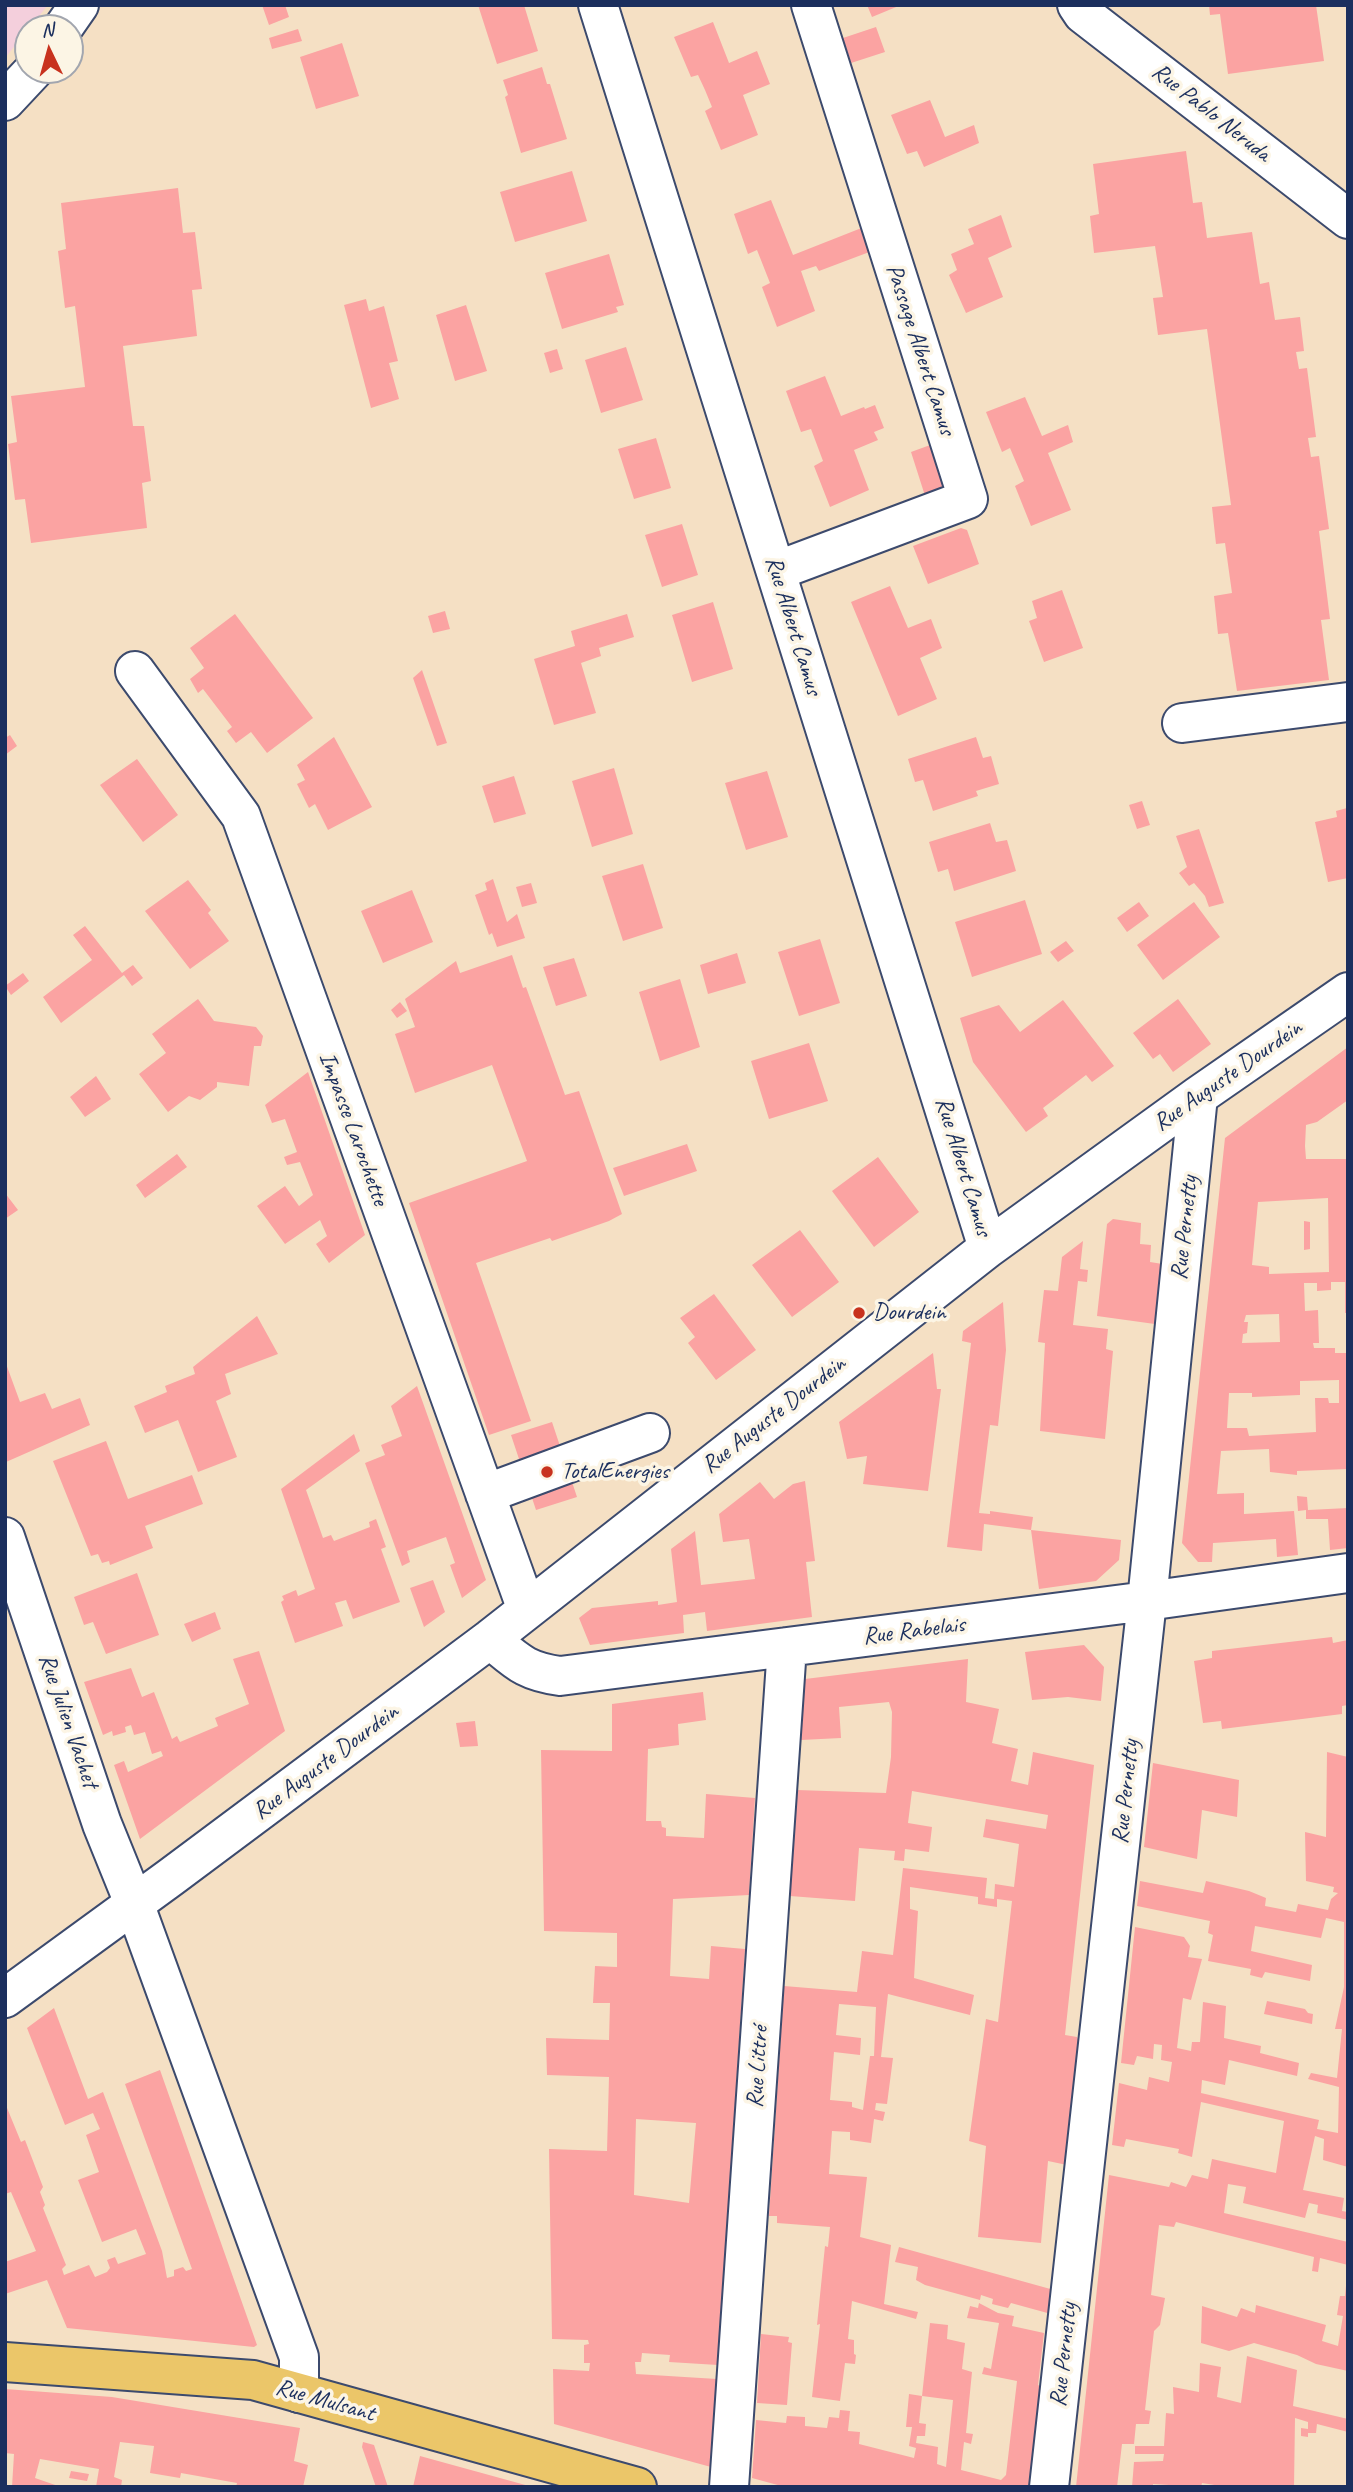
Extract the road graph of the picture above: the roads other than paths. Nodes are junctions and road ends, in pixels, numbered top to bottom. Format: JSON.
{"nodes":[{"id":1,"x":598,"y":5,"type":"edge"},
{"id":2,"x":811,"y":5,"type":"edge"},
{"id":3,"x":1077,"y":5,"type":"edge"},
{"id":4,"x":21,"y":84,"type":"edge"},
{"id":5,"x":5,"y":101,"type":"edge"},
{"id":6,"x":1348,"y":219,"type":"edge"},
{"id":7,"x":776,"y":571,"type":"junction"},
{"id":8,"x":135,"y":671,"type":"dead end"},
{"id":9,"x":1348,"y":702,"type":"edge"},
{"id":10,"x":1182,"y":723,"type":"dead end"},
{"id":11,"x":1348,"y":992,"type":"edge"},
{"id":12,"x":1198,"y":1096,"type":"junction"},
{"id":13,"x":988,"y":1248,"type":"junction"},
{"id":14,"x":650,"y":1433,"type":"dead end"},
{"id":15,"x":485,"y":1494,"type":"junction"},
{"id":16,"x":5,"y":1537,"type":"edge"},
{"id":17,"x":1348,"y":1573,"type":"edge"},
{"id":18,"x":1147,"y":1601,"type":"junction"},
{"id":19,"x":527,"y":1610,"type":"junction"},
{"id":20,"x":490,"y":1639,"type":"junction"},
{"id":21,"x":787,"y":1647,"type":"junction"},
{"id":22,"x":134,"y":1903,"type":"junction"},
{"id":23,"x":5,"y":1998,"type":"edge"},
{"id":24,"x":5,"y":2362,"type":"edge"},
{"id":25,"x":299,"y":2393,"type":"junction"},
{"id":26,"x":627,"y":2485,"type":"edge"},
{"id":27,"x":729,"y":2487,"type":"edge"},
{"id":28,"x":1049,"y":2487,"type":"edge"}],
"edges":[{"from":1,"to":7,"type":"street","name":"Rue Albert Camus"},
{"from":2,"to":7,"type":"street","name":"Passage Albert Camus"},
{"from":3,"to":6,"type":"street","name":"Rue Pablo Neruda"},
{"from":4,"to":5,"type":"street"},
{"from":7,"to":13,"type":"street","name":"Rue Albert Camus"},
{"from":8,"to":15,"type":"street","name":"Impasse Larochette"},
{"from":9,"to":10,"type":"street"},
{"from":11,"to":12,"type":"street","name":"Rue Auguste Dourdein"},
{"from":12,"to":13,"type":"street","name":"Rue Auguste Dourdein"},
{"from":12,"to":18,"type":"street","name":"Rue Pernetty"},
{"from":13,"to":19,"type":"street","name":"Rue Auguste Dourdein"},
{"from":14,"to":15,"type":"street"},
{"from":15,"to":19,"type":"street","name":"Impasse Larochette"},
{"from":16,"to":22,"type":"street","name":"Rue Julien Vachet"},
{"from":17,"to":18,"type":"street","name":"Rue Rabelais"},
{"from":18,"to":21,"type":"street","name":"Rue Rabelais"},
{"from":18,"to":28,"type":"street","name":"Rue Pernetty"},
{"from":19,"to":20,"type":"street","name":"Rue Auguste Dourdein"},
{"from":20,"to":21,"type":"street","name":"Rue Rabelais"},
{"from":20,"to":22,"type":"street","name":"Rue Auguste Dourdein"},
{"from":21,"to":27,"type":"street","name":"Rue Littré"},
{"from":22,"to":23,"type":"street","name":"Rue Auguste Dourdein"},
{"from":22,"to":25,"type":"street","name":"Rue Julien Vachet"},
{"from":24,"to":25,"type":"main road","name":"Rue Mulsant"},
{"from":25,"to":26,"type":"main road","name":"Rue Mulsant"}]}
